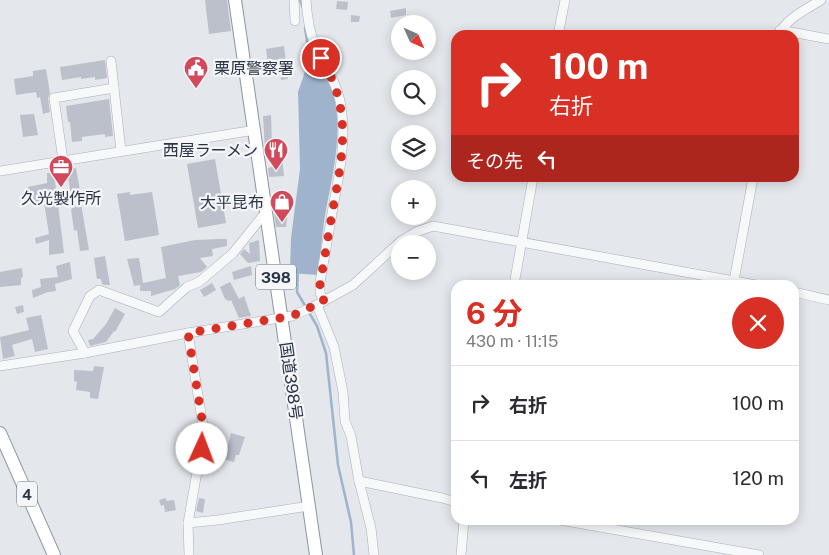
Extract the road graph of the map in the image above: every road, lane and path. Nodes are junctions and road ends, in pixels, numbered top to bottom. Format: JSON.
{"nodes":[{"id":1,"x":236,"y":0,"type":"edge"},
{"id":2,"x":294,"y":0,"type":"edge"},
{"id":3,"x":306,"y":0,"type":"edge"},
{"id":4,"x":564,"y":0,"type":"edge"},
{"id":5,"x":820,"y":0,"type":"edge"},
{"id":6,"x":295,"y":21,"type":"dead end"},
{"id":7,"x":559,"y":30,"type":"edge"},
{"id":8,"x":782,"y":30,"type":"edge"},
{"id":9,"x":799,"y":35,"type":"edge"},
{"id":10,"x":829,"y":40,"type":"edge"},
{"id":11,"x":111,"y":61,"type":"dead end"},
{"id":12,"x":114,"y":88,"type":"junction"},
{"id":13,"x":255,"y":130,"type":"junction"},
{"id":14,"x":121,"y":151,"type":"junction"},
{"id":15,"x":63,"y":160,"type":"junction"},
{"id":16,"x":0,"y":171,"type":"edge"},
{"id":17,"x":532,"y":182,"type":"edge"},
{"id":18,"x":752,"y":182,"type":"edge"},
{"id":19,"x":266,"y":212,"type":"junction"},
{"id":20,"x":522,"y":242,"type":"junction"},
{"id":21,"x":515,"y":280,"type":"edge"},
{"id":22,"x":729,"y":280,"type":"edge"},
{"id":23,"x":734,"y":280,"type":"edge"},
{"id":24,"x":799,"y":293,"type":"edge"},
{"id":25,"x":829,"y":300,"type":"edge"},
{"id":26,"x":318,"y":304,"type":"junction"},
{"id":27,"x":282,"y":317,"type":"junction"},
{"id":28,"x":188,"y":333,"type":"junction"},
{"id":29,"x":85,"y":353,"type":"junction"},
{"id":30,"x":0,"y":366,"type":"edge"},
{"id":31,"x":0,"y":434,"type":"edge"},
{"id":32,"x":359,"y":482,"type":"junction"},
{"id":33,"x":451,"y":501,"type":"edge"},
{"id":34,"x":309,"y":506,"type":"junction"},
{"id":35,"x":188,"y":523,"type":"junction"},
{"id":36,"x":464,"y":525,"type":"edge"},
{"id":37,"x":588,"y":525,"type":"edge"},
{"id":38,"x":54,"y":555,"type":"edge"},
{"id":39,"x":188,"y":555,"type":"edge"},
{"id":40,"x":316,"y":555,"type":"edge"},
{"id":41,"x":374,"y":555,"type":"edge"},
{"id":42,"x":461,"y":555,"type":"edge"},
{"id":43,"x":759,"y":555,"type":"edge"}],
"edges":[{"from":1,"to":13,"type":"highway","name":"国道398号","number":"398"},
{"from":2,"to":6,"type":"street"},
{"from":3,"to":26,"type":"street"},
{"from":4,"to":7,"type":"street"},
{"from":5,"to":8,"type":"street"},
{"from":9,"to":10,"type":"street"},
{"from":11,"to":12,"type":"street"},
{"from":12,"to":14,"type":"street"},
{"from":12,"to":15,"type":"street"},
{"from":13,"to":14,"type":"street"},
{"from":13,"to":19,"type":"highway","name":"国道398号","number":"398"},
{"from":14,"to":15,"type":"street"},
{"from":15,"to":16,"type":"street"},
{"from":17,"to":20,"type":"street"},
{"from":18,"to":23,"type":"street"},
{"from":19,"to":27,"type":"highway","name":"国道398号","number":"398"},
{"from":19,"to":29,"type":"street"},
{"from":20,"to":21,"type":"street"},
{"from":20,"to":22,"type":"street"},
{"from":20,"to":26,"type":"street"},
{"from":24,"to":25,"type":"street"},
{"from":26,"to":27,"type":"street"},
{"from":26,"to":32,"type":"street"},
{"from":27,"to":28,"type":"street"},
{"from":27,"to":34,"type":"highway","name":"国道398号","number":"398"},
{"from":28,"to":29,"type":"street"},
{"from":28,"to":35,"type":"street"},
{"from":29,"to":30,"type":"street"},
{"from":31,"to":38,"type":"highway","number":"4"},
{"from":32,"to":33,"type":"street"},
{"from":32,"to":41,"type":"street"},
{"from":34,"to":35,"type":"street"},
{"from":34,"to":40,"type":"highway","name":"国道398号","number":"398"},
{"from":35,"to":39,"type":"street"},
{"from":36,"to":42,"type":"street"},
{"from":37,"to":43,"type":"street"}]}
